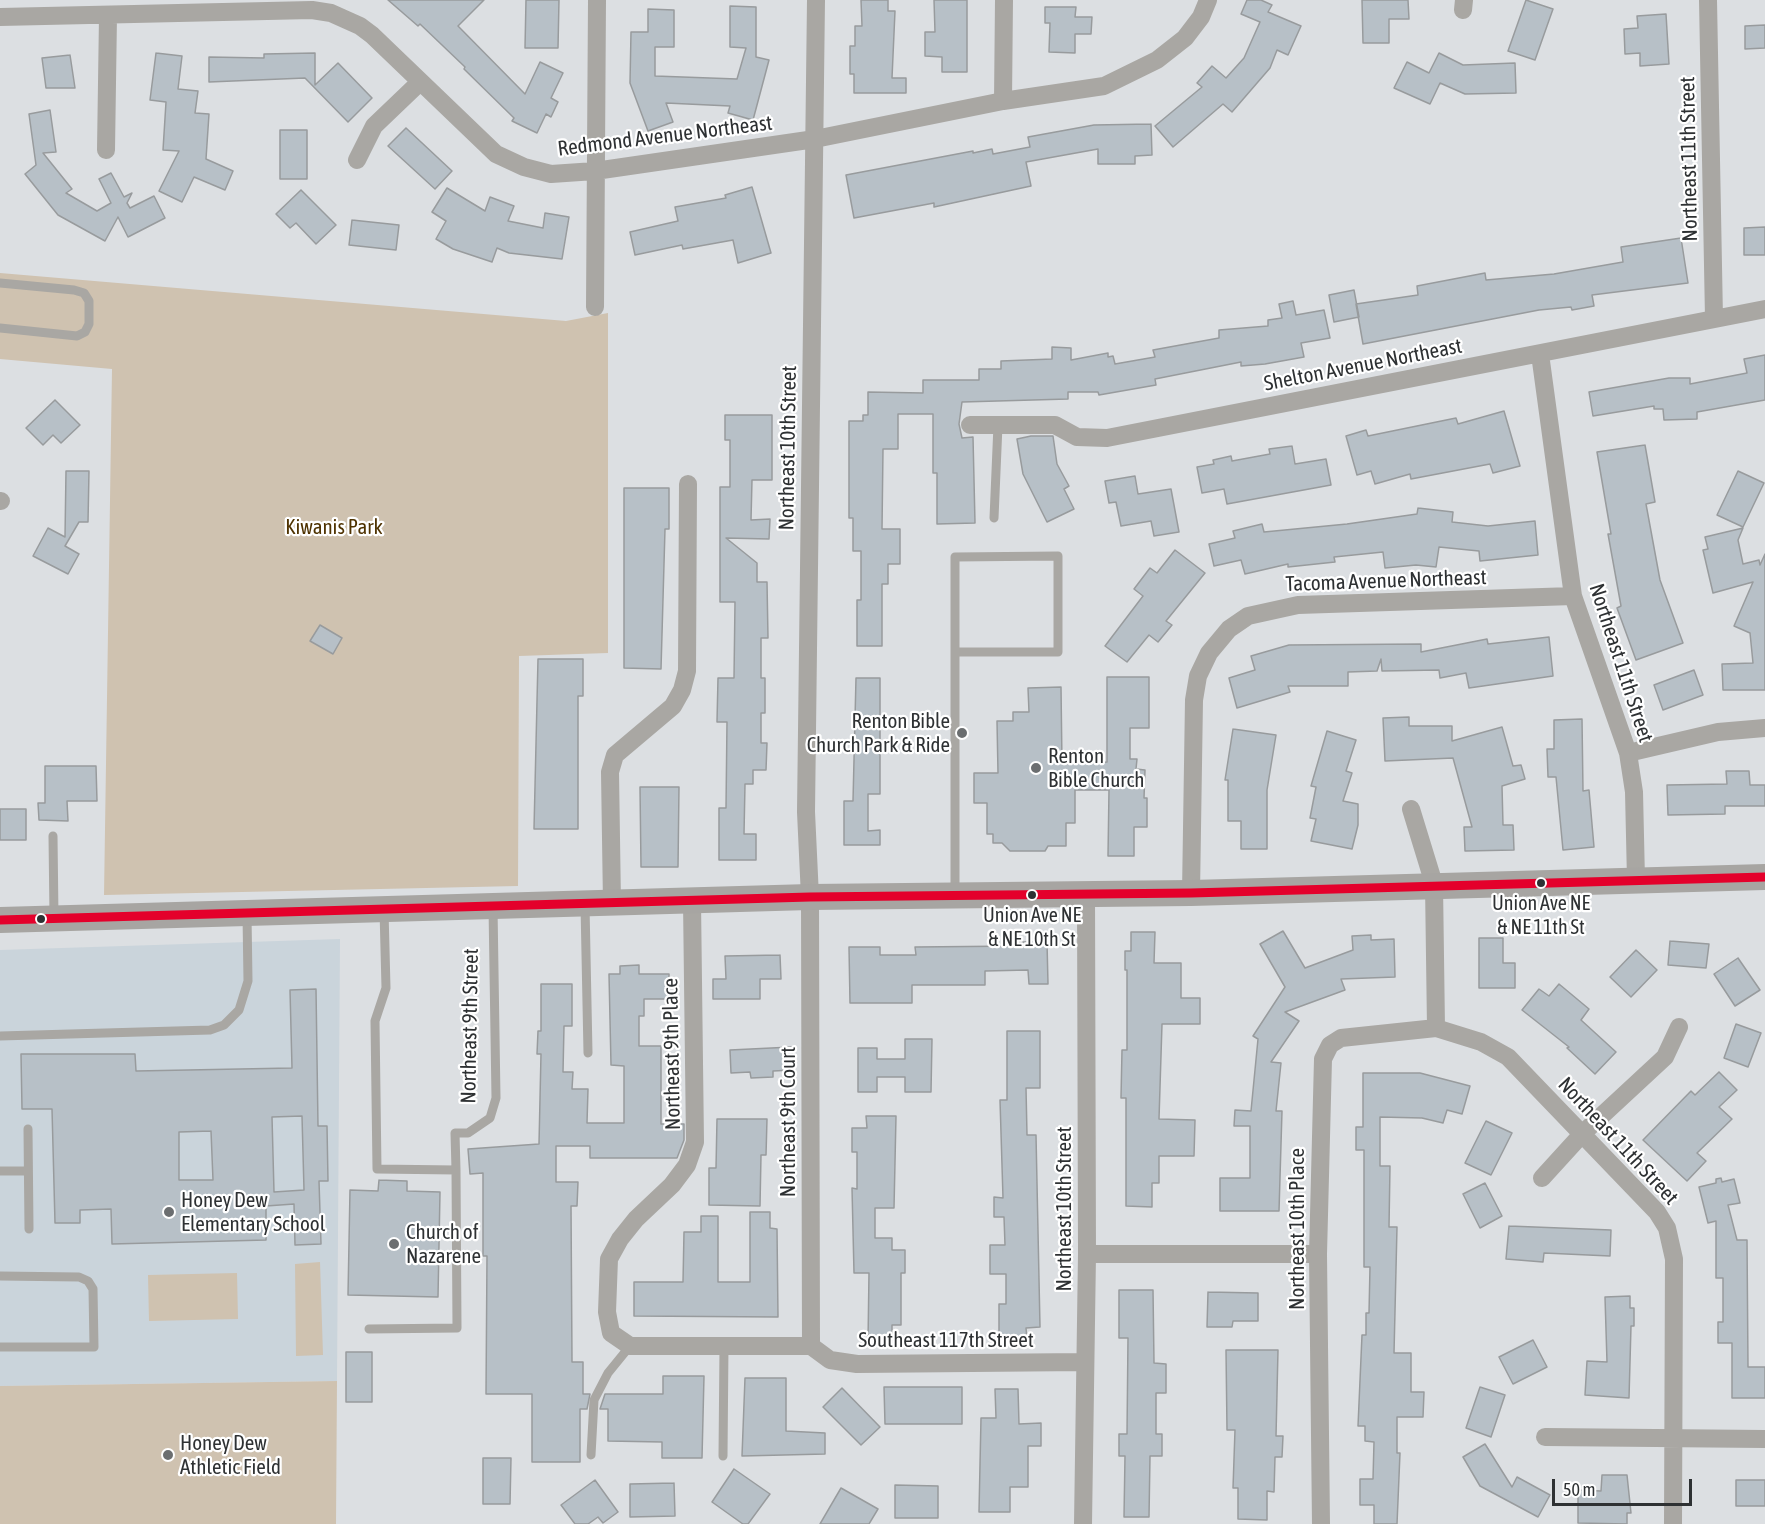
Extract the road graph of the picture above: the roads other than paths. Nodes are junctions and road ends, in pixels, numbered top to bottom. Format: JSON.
{"nodes":[{"id":1,"x":597,"y":0,"type":"edge"},
{"id":2,"x":816,"y":0,"type":"edge"},
{"id":3,"x":1004,"y":0,"type":"edge"},
{"id":4,"x":1208,"y":0,"type":"edge"},
{"id":5,"x":1708,"y":0,"type":"edge"},
{"id":6,"x":333,"y":6,"type":"edge"},
{"id":7,"x":0,"y":16,"type":"edge"},
{"id":8,"x":108,"y":16,"type":"junction"},
{"id":9,"x":420,"y":82,"type":"junction"},
{"id":10,"x":1003,"y":101,"type":"junction"},
{"id":11,"x":815,"y":139,"type":"junction"},
{"id":12,"x":106,"y":150,"type":"dead end"},
{"id":13,"x":357,"y":160,"type":"dead end"},
{"id":14,"x":595,"y":171,"type":"junction"},
{"id":15,"x":0,"y":283,"type":"edge"},
{"id":16,"x":596,"y":307,"type":"dead end"},
{"id":17,"x":1765,"y":309,"type":"edge"},
{"id":18,"x":1714,"y":318,"type":"junction"},
{"id":19,"x":0,"y":328,"type":"edge"},
{"id":20,"x":1540,"y":354,"type":"junction"},
{"id":21,"x":970,"y":424,"type":"dead end"},
{"id":22,"x":998,"y":424,"type":"junction"},
{"id":23,"x":688,"y":484,"type":"dead end"},
{"id":24,"x":994,"y":518,"type":"dead end"},
{"id":25,"x":1573,"y":596,"type":"junction"},
{"id":26,"x":955,"y":652,"type":"junction"},
{"id":27,"x":1765,"y":728,"type":"edge"},
{"id":28,"x":1628,"y":753,"type":"junction"},
{"id":29,"x":1411,"y":809,"type":"dead end"},
{"id":30,"x":53,"y":836,"type":"dead end"},
{"id":31,"x":1765,"y":877,"type":"edge"},
{"id":32,"x":1636,"y":880,"type":"junction"},
{"id":33,"x":1434,"y":884,"type":"junction"},
{"id":34,"x":1191,"y":893,"type":"junction"},
{"id":35,"x":1086,"y":894,"type":"junction"},
{"id":36,"x":955,"y":896,"type":"junction"},
{"id":37,"x":810,"y":897,"type":"junction"},
{"id":38,"x":692,"y":901,"type":"junction"},
{"id":39,"x":612,"y":904,"type":"junction"},
{"id":40,"x":585,"y":905,"type":"junction"},
{"id":41,"x":493,"y":907,"type":"junction"},
{"id":42,"x":384,"y":910,"type":"junction"},
{"id":43,"x":247,"y":914,"type":"junction"},
{"id":44,"x":54,"y":919,"type":"junction"},
{"id":45,"x":0,"y":920,"type":"edge"},
{"id":46,"x":1679,"y":1027,"type":"dead end"},
{"id":47,"x":1436,"y":1028,"type":"junction"},
{"id":48,"x":0,"y":1036,"type":"edge"},
{"id":49,"x":588,"y":1053,"type":"dead end"},
{"id":50,"x":28,"y":1129,"type":"dead end"},
{"id":51,"x":1582,"y":1133,"type":"junction"},
{"id":52,"x":456,"y":1170,"type":"junction"},
{"id":53,"x":28,"y":1171,"type":"junction"},
{"id":54,"x":0,"y":1172,"type":"edge"},
{"id":55,"x":1542,"y":1178,"type":"dead end"},
{"id":56,"x":29,"y":1229,"type":"dead end"},
{"id":57,"x":1087,"y":1254,"type":"junction"},
{"id":58,"x":1318,"y":1254,"type":"junction"},
{"id":59,"x":0,"y":1276,"type":"edge"},
{"id":60,"x":369,"y":1329,"type":"dead end"},
{"id":61,"x":630,"y":1346,"type":"junction"},
{"id":62,"x":724,"y":1346,"type":"junction"},
{"id":63,"x":811,"y":1346,"type":"junction"},
{"id":64,"x":0,"y":1347,"type":"edge"},
{"id":65,"x":1085,"y":1362,"type":"junction"},
{"id":66,"x":1545,"y":1437,"type":"dead end"},
{"id":67,"x":1674,"y":1438,"type":"junction"},
{"id":68,"x":1765,"y":1439,"type":"edge"},
{"id":69,"x":591,"y":1455,"type":"dead end"},
{"id":70,"x":723,"y":1456,"type":"dead end"},
{"id":71,"x":1083,"y":1524,"type":"edge"},
{"id":72,"x":1321,"y":1524,"type":"edge"},
{"id":73,"x":1673,"y":1524,"type":"edge"}],
"edges":[{"from":1,"to":14,"type":"street"},
{"from":2,"to":11,"type":"street","name":"Northeast 10th Street"},
{"from":3,"to":10,"type":"street"},
{"from":4,"to":10,"type":"street","name":"Redmond Avenue Northeast"},
{"from":5,"to":18,"type":"street","name":"Northeast 11th Street"},
{"from":6,"to":8,"type":"street","name":"Redmond Avenue Northeast"},
{"from":6,"to":9,"type":"street","name":"Redmond Avenue Northeast"},
{"from":7,"to":8,"type":"street","name":"Redmond Avenue Northeast"},
{"from":8,"to":12,"type":"street"},
{"from":9,"to":13,"type":"street"},
{"from":9,"to":14,"type":"street","name":"Redmond Avenue Northeast"},
{"from":10,"to":11,"type":"street","name":"Redmond Avenue Northeast"},
{"from":11,"to":14,"type":"street","name":"Redmond Avenue Northeast"},
{"from":11,"to":37,"type":"street","name":"Northeast 10th Street"},
{"from":14,"to":16,"type":"street"},
{"from":15,"to":19,"type":"lane"},
{"from":17,"to":18,"type":"street","name":"Shelton Avenue Northeast"},
{"from":18,"to":20,"type":"street","name":"Shelton Avenue Northeast"},
{"from":20,"to":22,"type":"street","name":"Shelton Avenue Northeast"},
{"from":20,"to":25,"type":"street","name":"Northeast 11th Street"},
{"from":21,"to":22,"type":"street","name":"Shelton Avenue Northeast"},
{"from":22,"to":24,"type":"lane"},
{"from":23,"to":39,"type":"street"},
{"from":25,"to":28,"type":"street","name":"Northeast 11th Street"},
{"from":25,"to":34,"type":"street","name":"Tacoma Avenue Northeast"},
{"from":26,"to":26,"type":"lane"},
{"from":26,"to":36,"type":"lane"},
{"from":27,"to":28,"type":"street"},
{"from":28,"to":32,"type":"street","name":"Northeast 11th Street"},
{"from":29,"to":33,"type":"street"},
{"from":30,"to":44,"type":"lane"},
{"from":31,"to":32,"type":"street"},
{"from":32,"to":33,"type":"street"},
{"from":33,"to":34,"type":"street"},
{"from":33,"to":47,"type":"street"},
{"from":34,"to":35,"type":"street"},
{"from":35,"to":36,"type":"street"},
{"from":35,"to":57,"type":"street","name":"Northeast 10th Street"},
{"from":36,"to":37,"type":"street"},
{"from":37,"to":38,"type":"street"},
{"from":37,"to":63,"type":"street","name":"Northeast 9th Court"},
{"from":38,"to":39,"type":"street"},
{"from":38,"to":61,"type":"street","name":"Northeast 9th Place"},
{"from":39,"to":40,"type":"street"},
{"from":40,"to":41,"type":"street"},
{"from":40,"to":49,"type":"lane"},
{"from":41,"to":42,"type":"street"},
{"from":41,"to":52,"type":"lane","name":"Northeast 9th Street"},
{"from":42,"to":43,"type":"street"},
{"from":42,"to":52,"type":"lane"},
{"from":43,"to":44,"type":"street"},
{"from":43,"to":48,"type":"lane"},
{"from":44,"to":45,"type":"street"},
{"from":46,"to":51,"type":"street"},
{"from":47,"to":51,"type":"street","name":"Northeast 11th Street"},
{"from":47,"to":58,"type":"street","name":"Northeast 10th Place"},
{"from":50,"to":53,"type":"lane"},
{"from":51,"to":55,"type":"street"},
{"from":51,"to":67,"type":"street","name":"Northeast 11th Street"},
{"from":52,"to":60,"type":"lane"},
{"from":53,"to":54,"type":"lane"},
{"from":53,"to":56,"type":"lane"},
{"from":57,"to":58,"type":"street"},
{"from":57,"to":65,"type":"street","name":"Northeast 10th Street"},
{"from":58,"to":72,"type":"street","name":"Northeast 10th Place"},
{"from":59,"to":64,"type":"lane"},
{"from":61,"to":62,"type":"street"},
{"from":61,"to":69,"type":"lane"},
{"from":62,"to":63,"type":"street"},
{"from":62,"to":70,"type":"lane"},
{"from":63,"to":65,"type":"street","name":"Southeast 117th Street"},
{"from":65,"to":71,"type":"street","name":"Northeast 10th Street"},
{"from":66,"to":67,"type":"street"},
{"from":67,"to":68,"type":"street"},
{"from":67,"to":73,"type":"street","name":"Northeast 11th Street"}]}
